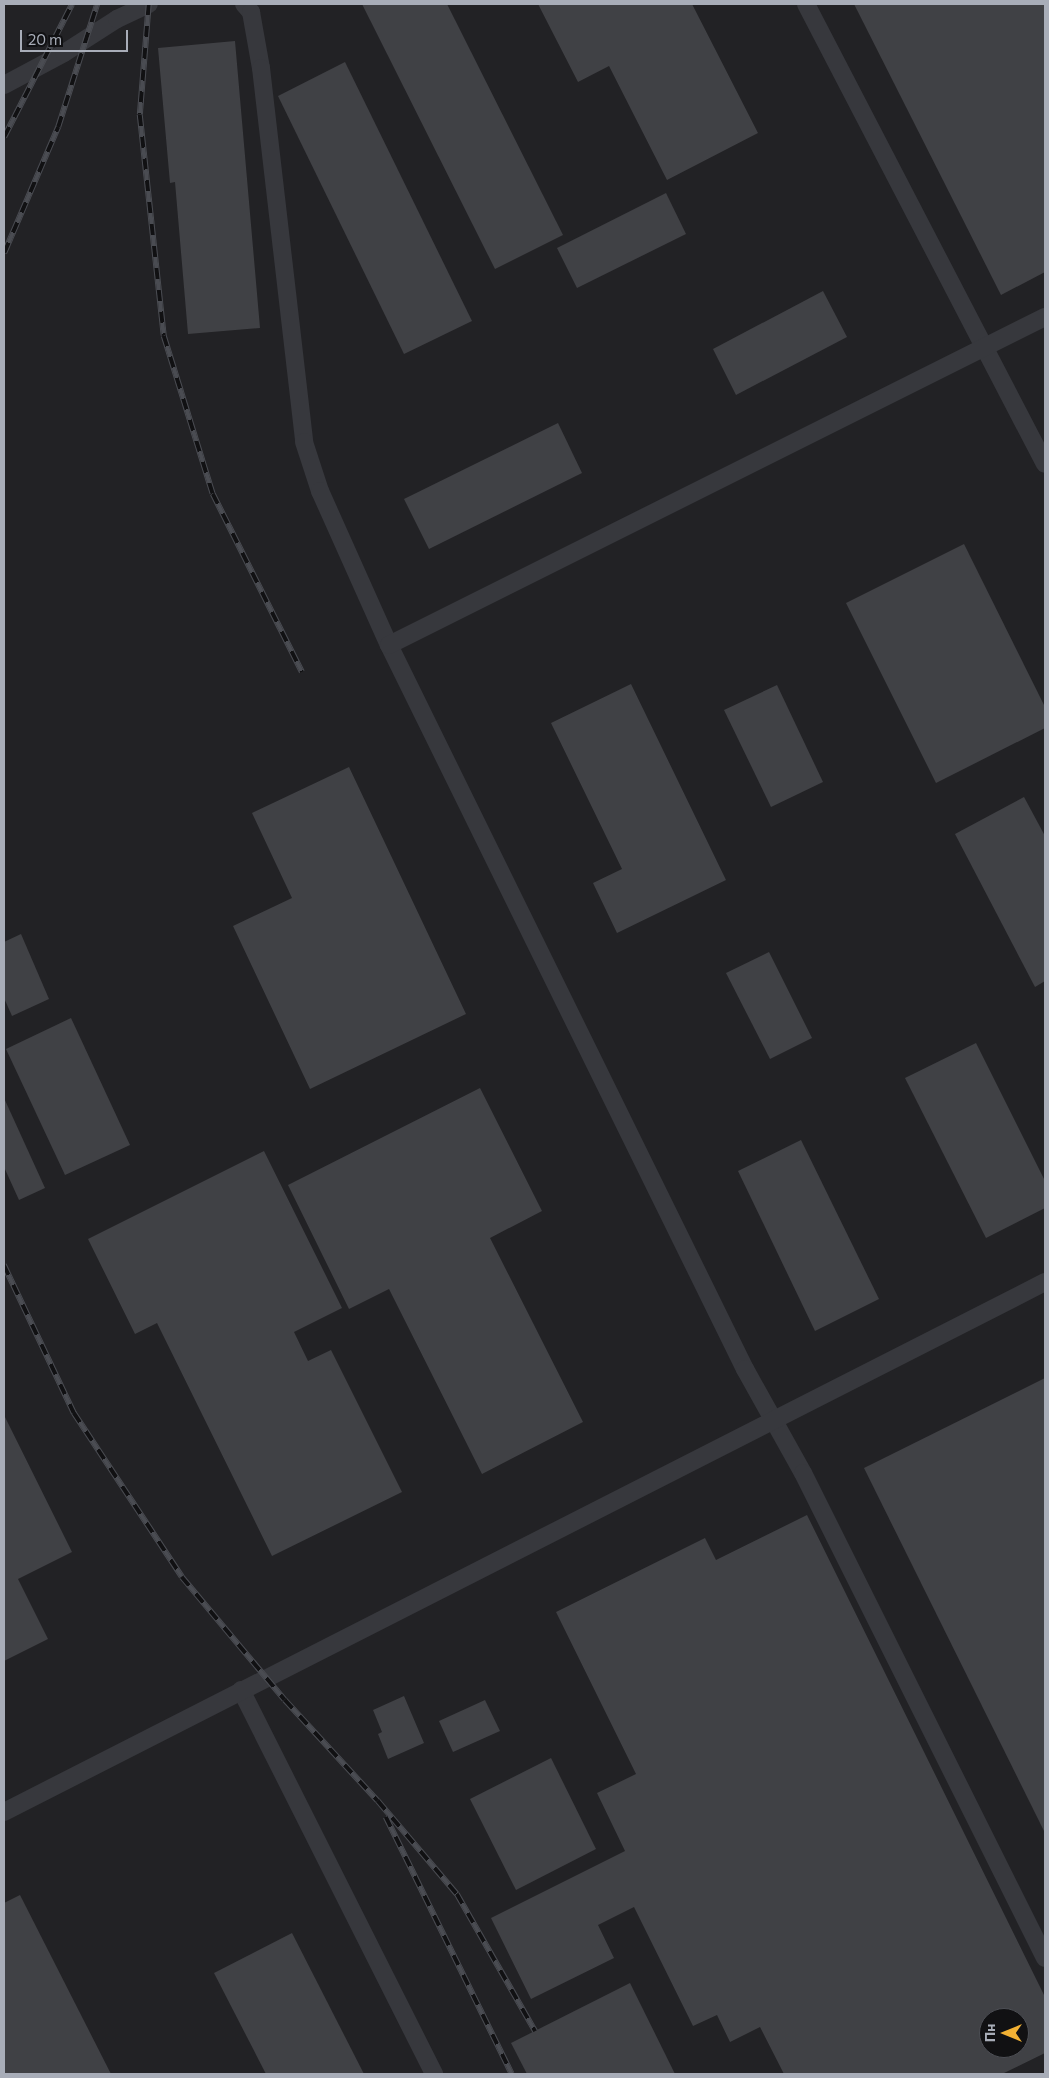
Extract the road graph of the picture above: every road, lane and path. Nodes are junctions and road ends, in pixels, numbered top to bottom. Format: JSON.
{"nodes":[{"id":1,"x":149,"y":4,"type":"edge"},
{"id":2,"x":244,"y":4,"type":"edge"},
{"id":3,"x":806,"y":4,"type":"edge"},
{"id":4,"x":4,"y":85,"type":"edge"},
{"id":5,"x":1045,"y":317,"type":"edge"},
{"id":6,"x":984,"y":347,"type":"junction"},
{"id":7,"x":1045,"y":464,"type":"edge"},
{"id":8,"x":389,"y":645,"type":"junction"},
{"id":9,"x":1045,"y":1282,"type":"edge"},
{"id":10,"x":773,"y":1419,"type":"junction"},
{"id":11,"x":241,"y":1690,"type":"junction"},
{"id":12,"x":4,"y":1812,"type":"edge"},
{"id":13,"x":1045,"y":1958,"type":"edge"},
{"id":14,"x":434,"y":2074,"type":"edge"}],
"edges":[{"from":1,"to":4,"type":"lane"},
{"from":2,"to":8,"type":"lane"},
{"from":3,"to":6,"type":"lane"},
{"from":5,"to":6,"type":"lane"},
{"from":6,"to":7,"type":"lane"},
{"from":6,"to":8,"type":"lane"},
{"from":8,"to":10,"type":"lane"},
{"from":9,"to":10,"type":"lane"},
{"from":10,"to":11,"type":"lane"},
{"from":10,"to":13,"type":"lane"},
{"from":11,"to":12,"type":"lane"},
{"from":11,"to":14,"type":"lane"}]}
